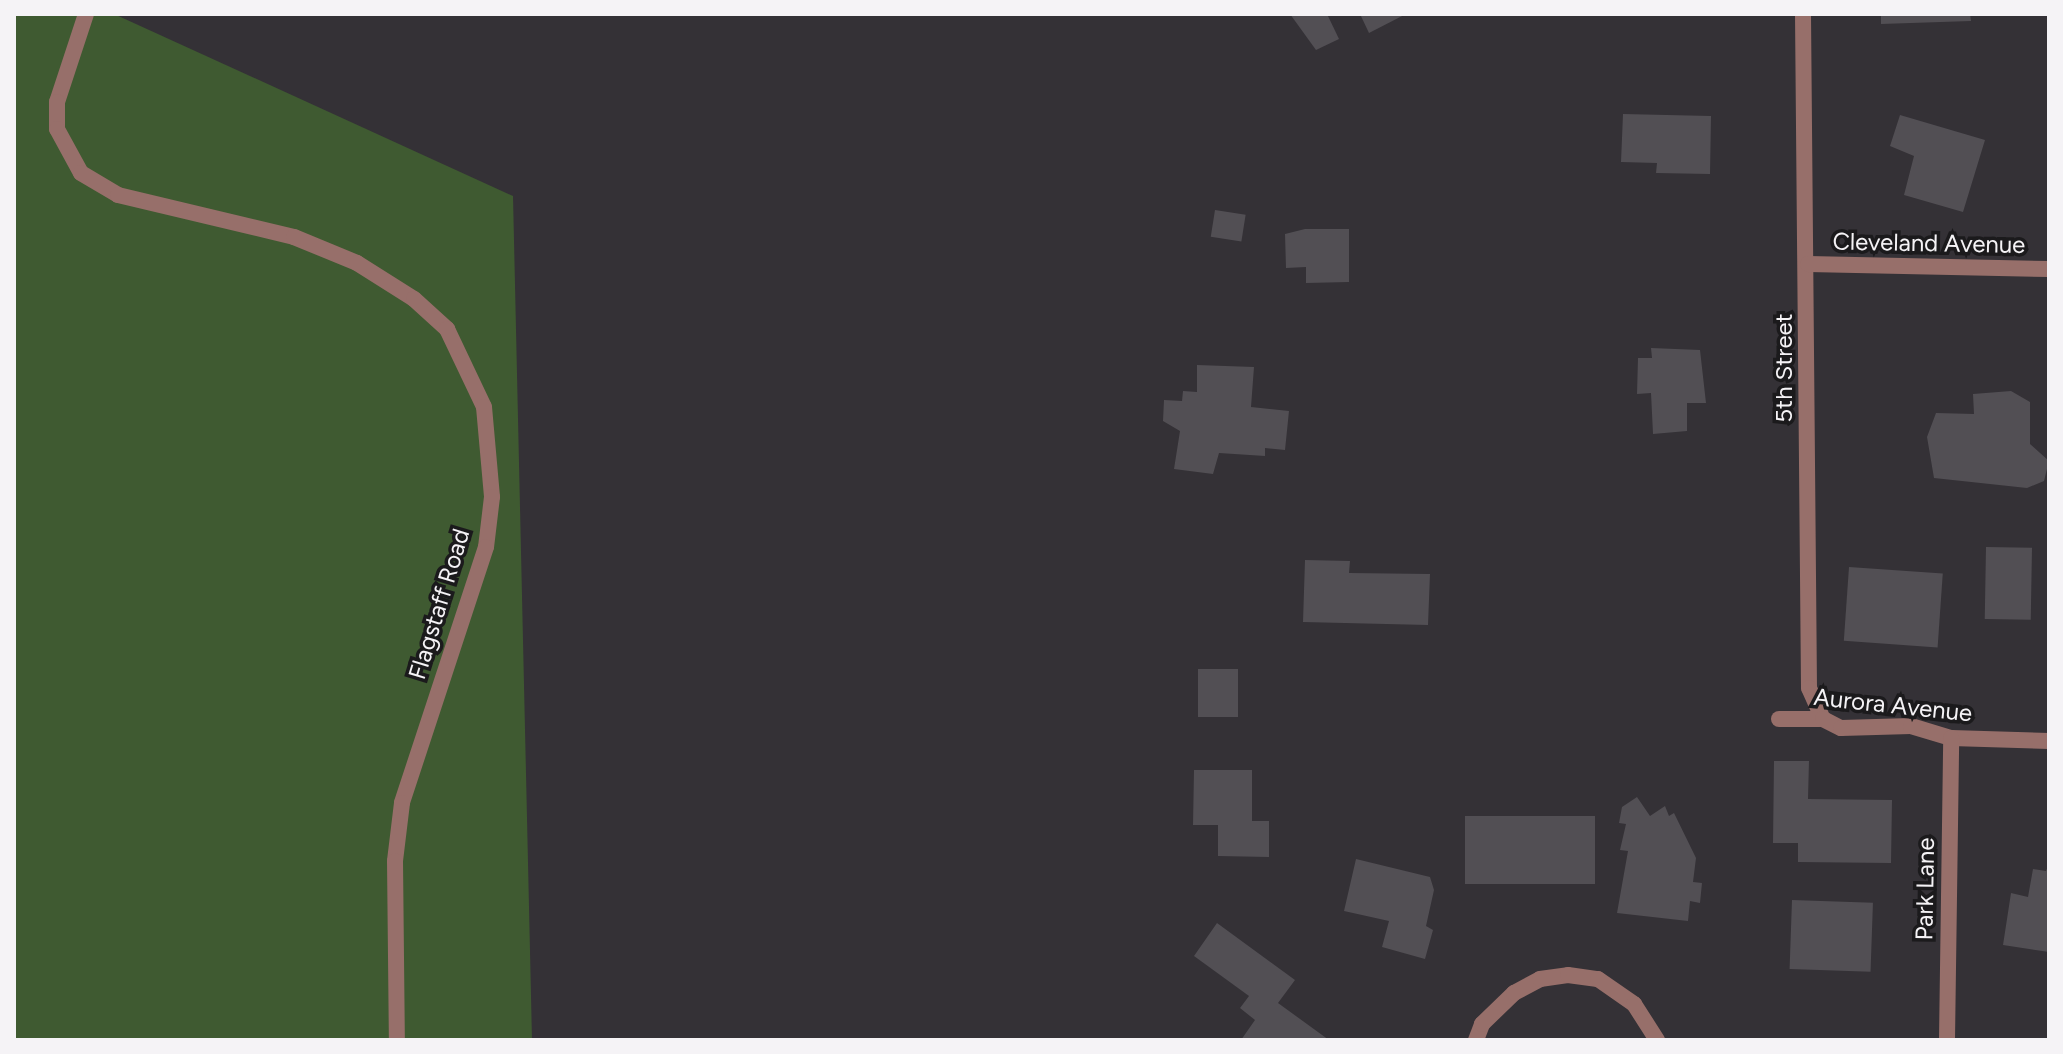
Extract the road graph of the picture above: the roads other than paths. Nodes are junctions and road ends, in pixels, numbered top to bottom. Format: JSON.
{"nodes":[{"id":1,"x":86,"y":14,"type":"edge"},
{"id":2,"x":1803,"y":14,"type":"edge"},
{"id":3,"x":1808,"y":264,"type":"junction"},
{"id":4,"x":2049,"y":269,"type":"edge"},
{"id":5,"x":1779,"y":719,"type":"dead end"},
{"id":6,"x":1823,"y":719,"type":"junction"},
{"id":7,"x":1951,"y":738,"type":"junction"},
{"id":8,"x":2049,"y":741,"type":"edge"},
{"id":9,"x":397,"y":1040,"type":"edge"},
{"id":10,"x":1476,"y":1040,"type":"edge"},
{"id":11,"x":1657,"y":1040,"type":"edge"},
{"id":12,"x":1947,"y":1040,"type":"edge"}],
"edges":[{"from":1,"to":9,"type":"street","name":"Flagstaff Road"},
{"from":2,"to":3,"type":"street","name":"5th Street"},
{"from":3,"to":4,"type":"street","name":"Cleveland Avenue"},
{"from":3,"to":6,"type":"street","name":"5th Street"},
{"from":5,"to":6,"type":"street","name":"Aurora Avenue"},
{"from":6,"to":7,"type":"street","name":"Aurora Avenue"},
{"from":7,"to":8,"type":"street","name":"Aurora Avenue"},
{"from":7,"to":12,"type":"street","name":"Park Lane"},
{"from":10,"to":11,"type":"street"}]}
